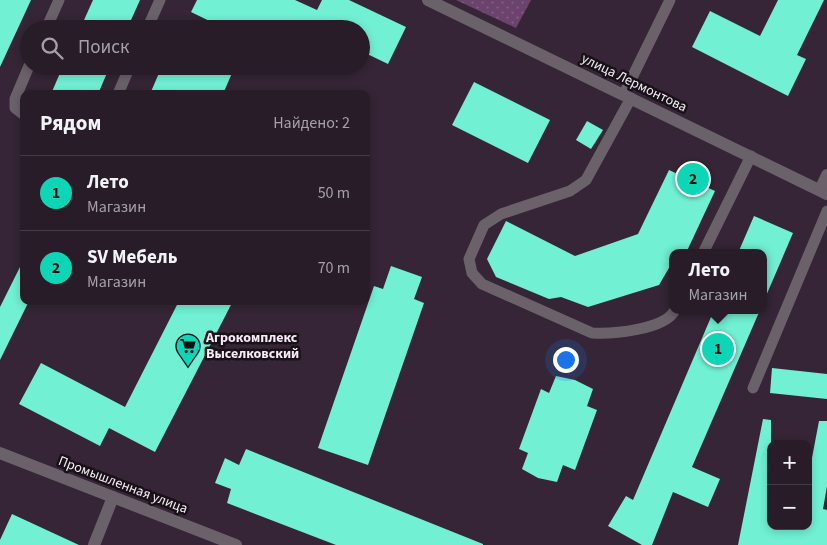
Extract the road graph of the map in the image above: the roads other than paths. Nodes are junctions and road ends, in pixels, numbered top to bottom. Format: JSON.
{"nodes":[{"id":1,"x":59,"y":0,"type":"edge"},
{"id":2,"x":160,"y":0,"type":"edge"},
{"id":3,"x":428,"y":0,"type":"edge"},
{"id":4,"x":670,"y":0,"type":"edge"},
{"id":5,"x":50,"y":20,"type":"edge"},
{"id":6,"x":151,"y":20,"type":"edge"},
{"id":7,"x":26,"y":75,"type":"edge"},
{"id":8,"x":126,"y":75,"type":"edge"},
{"id":9,"x":120,"y":90,"type":"edge"},
{"id":10,"x":628,"y":96,"type":"junction"},
{"id":11,"x":20,"y":112,"type":"edge"},
{"id":12,"x":751,"y":156,"type":"junction"},
{"id":13,"x":827,"y":175,"type":"edge"},
{"id":14,"x":823,"y":192,"type":"edge"},
{"id":15,"x":827,"y":211,"type":"edge"},
{"id":16,"x":705,"y":249,"type":"edge"},
{"id":17,"x":673,"y":314,"type":"edge"},
{"id":18,"x":753,"y":388,"type":"dead end"},
{"id":19,"x":0,"y":453,"type":"edge"},
{"id":20,"x":113,"y":497,"type":"junction"},
{"id":21,"x":94,"y":545,"type":"edge"},
{"id":22,"x":236,"y":545,"type":"edge"}],
"edges":[{"from":1,"to":5,"type":"lane"},
{"from":2,"to":6,"type":"lane"},
{"from":3,"to":10,"type":"street","name":"улица Лермонтова"},
{"from":4,"to":10,"type":"lane"},
{"from":7,"to":11,"type":"lane"},
{"from":8,"to":9,"type":"lane"},
{"from":10,"to":12,"type":"street","name":"улица Лермонтова"},
{"from":10,"to":17,"type":"lane"},
{"from":12,"to":14,"type":"street","name":"улица Лермонтова"},
{"from":12,"to":16,"type":"lane"},
{"from":13,"to":14,"type":"street"},
{"from":15,"to":18,"type":"lane"},
{"from":19,"to":20,"type":"street","name":"Промышленная улица"},
{"from":20,"to":21,"type":"street"},
{"from":20,"to":22,"type":"street","name":"Промышленная улица"}]}
